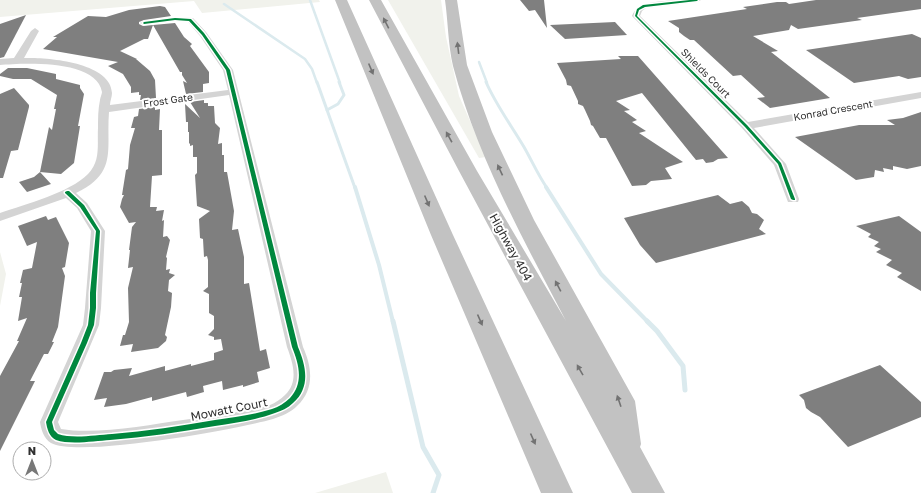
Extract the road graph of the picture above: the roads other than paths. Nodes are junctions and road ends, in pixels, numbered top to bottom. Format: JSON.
{"nodes":[{"id":1,"x":331,"y":0,"type":"edge"},
{"id":2,"x":375,"y":0,"type":"edge"},
{"id":3,"x":697,"y":0,"type":"edge"},
{"id":4,"x":452,"y":1,"type":"edge"},
{"id":5,"x":343,"y":4,"type":"edge"},
{"id":6,"x":144,"y":23,"type":"dead end"},
{"id":7,"x":35,"y":31,"type":"dead end"},
{"id":8,"x":18,"y":60,"type":"junction"},
{"id":9,"x":0,"y":62,"type":"edge"},
{"id":10,"x":232,"y":92,"type":"junction"},
{"id":11,"x":921,"y":94,"type":"edge"},
{"id":12,"x":104,"y":109,"type":"junction"},
{"id":13,"x":746,"y":126,"type":"junction"},
{"id":14,"x":67,"y":192,"type":"junction"},
{"id":15,"x":793,"y":199,"type":"dead end"},
{"id":16,"x":0,"y":217,"type":"edge"},
{"id":17,"x":627,"y":453,"type":"junction"},
{"id":18,"x":557,"y":493,"type":"edge"},
{"id":19,"x":649,"y":493,"type":"edge"}],
"edges":[{"from":1,"to":5,"type":"highway"},
{"from":17,"to":2,"type":"highway","name":"Highway 404","one_way":true},
{"from":3,"to":13,"type":"street","name":"Shields Court"},
{"from":17,"to":4,"type":"highway","one_way":true},
{"from":5,"to":18,"type":"highway","one_way":true},
{"from":6,"to":10,"type":"street","name":"Mowatt Court"},
{"from":7,"to":8,"type":"street"},
{"from":8,"to":9,"type":"street"},
{"from":8,"to":12,"type":"street"},
{"from":10,"to":12,"type":"street","name":"Frost Gate"},
{"from":10,"to":14,"type":"street","name":"Mowatt Court"},
{"from":11,"to":13,"type":"street","name":"Konrad Crescent"},
{"from":12,"to":14,"type":"street"},
{"from":13,"to":15,"type":"street","name":"Shields Court"},
{"from":14,"to":16,"type":"street"},
{"from":17,"to":19,"type":"highway","name":"Highway 404"}]}
